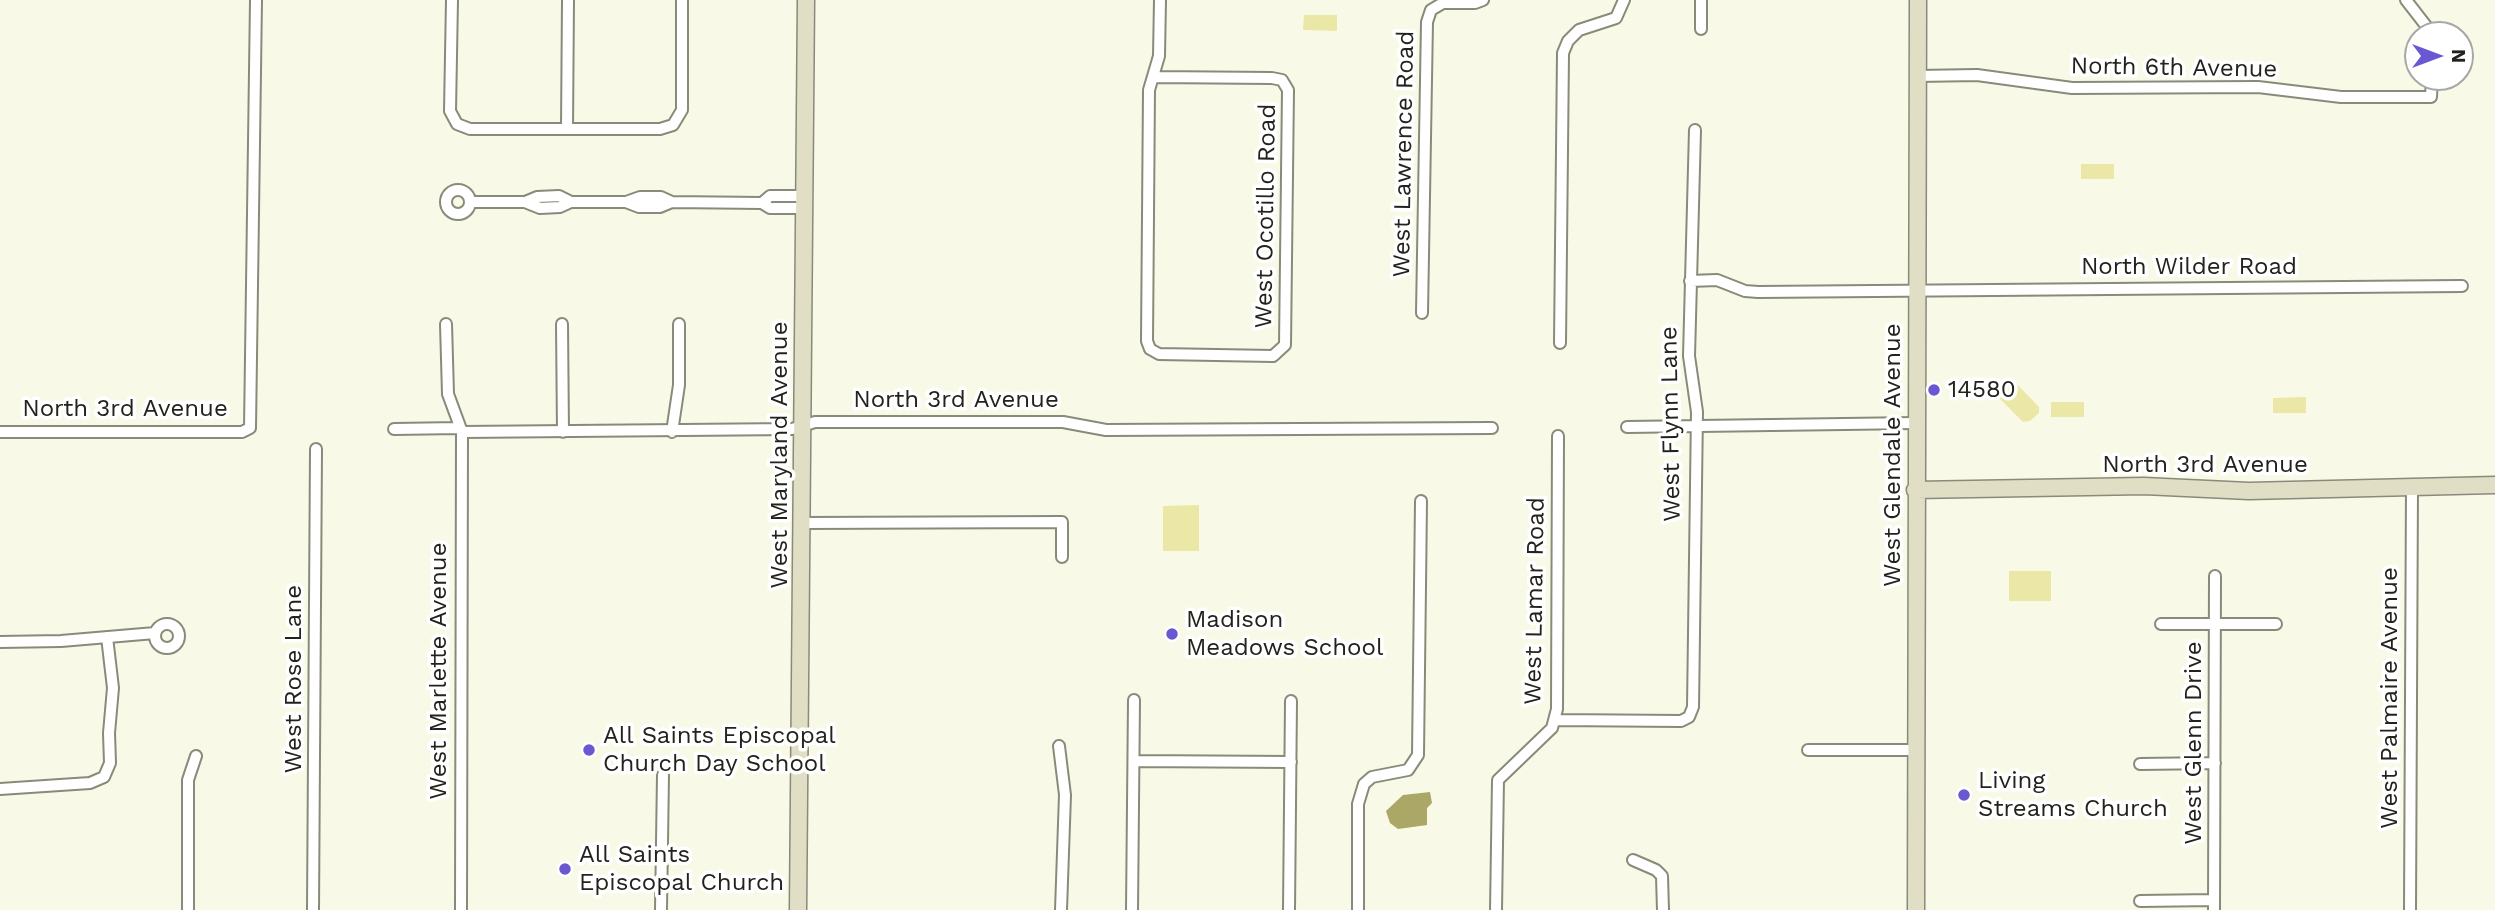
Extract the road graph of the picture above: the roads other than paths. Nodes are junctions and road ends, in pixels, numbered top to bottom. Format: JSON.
{"nodes":[{"id":1,"x":256,"y":0,"type":"edge"},
{"id":2,"x":452,"y":0,"type":"edge"},
{"id":3,"x":568,"y":0,"type":"edge"},
{"id":4,"x":682,"y":0,"type":"edge"},
{"id":5,"x":806,"y":0,"type":"edge"},
{"id":6,"x":1160,"y":0,"type":"edge"},
{"id":7,"x":1483,"y":0,"type":"edge"},
{"id":8,"x":1624,"y":0,"type":"edge"},
{"id":9,"x":1702,"y":0,"type":"edge"},
{"id":10,"x":1918,"y":0,"type":"edge"},
{"id":11,"x":2412,"y":2,"type":"edge"},
{"id":12,"x":2423,"y":21,"type":"edge"},
{"id":13,"x":1701,"y":29,"type":"dead end"},
{"id":14,"x":1917,"y":76,"type":"junction"},
{"id":15,"x":1154,"y":77,"type":"junction"},
{"id":16,"x":2431,"y":91,"type":"edge"},
{"id":17,"x":566,"y":129,"type":"junction"},
{"id":18,"x":1695,"y":130,"type":"dead end"},
{"id":19,"x":470,"y":202,"type":"dead end"},
{"id":20,"x":804,"y":202,"type":"junction"},
{"id":21,"x":1690,"y":281,"type":"junction"},
{"id":22,"x":2462,"y":286,"type":"dead end"},
{"id":23,"x":1916,"y":291,"type":"junction"},
{"id":24,"x":1422,"y":313,"type":"dead end"},
{"id":25,"x":446,"y":324,"type":"dead end"},
{"id":26,"x":562,"y":324,"type":"dead end"},
{"id":27,"x":679,"y":324,"type":"dead end"},
{"id":28,"x":1560,"y":343,"type":"dead end"},
{"id":29,"x":1916,"y":423,"type":"junction"},
{"id":30,"x":1697,"y":425,"type":"junction"},
{"id":31,"x":802,"y":426,"type":"junction"},
{"id":32,"x":1627,"y":427,"type":"dead end"},
{"id":33,"x":1492,"y":428,"type":"dead end"},
{"id":34,"x":394,"y":429,"type":"dead end"},
{"id":35,"x":461,"y":430,"type":"junction"},
{"id":36,"x":0,"y":432,"type":"edge"},
{"id":37,"x":563,"y":432,"type":"junction"},
{"id":38,"x":672,"y":432,"type":"junction"},
{"id":39,"x":1558,"y":436,"type":"dead end"},
{"id":40,"x":316,"y":449,"type":"dead end"},
{"id":41,"x":2495,"y":485,"type":"edge"},
{"id":42,"x":2412,"y":486,"type":"junction"},
{"id":43,"x":1915,"y":490,"type":"junction"},
{"id":44,"x":1421,"y":501,"type":"dead end"},
{"id":45,"x":802,"y":523,"type":"junction"},
{"id":46,"x":1062,"y":557,"type":"dead end"},
{"id":47,"x":2215,"y":576,"type":"dead end"},
{"id":48,"x":2161,"y":624,"type":"dead end"},
{"id":49,"x":2276,"y":624,"type":"dead end"},
{"id":50,"x":2215,"y":625,"type":"junction"},
{"id":51,"x":155,"y":633,"type":"dead end"},
{"id":52,"x":107,"y":637,"type":"junction"},
{"id":53,"x":0,"y":642,"type":"edge"},
{"id":54,"x":1134,"y":700,"type":"dead end"},
{"id":55,"x":1291,"y":701,"type":"dead end"},
{"id":56,"x":1555,"y":720,"type":"junction"},
{"id":57,"x":1059,"y":746,"type":"dead end"},
{"id":58,"x":1808,"y":750,"type":"dead end"},
{"id":59,"x":1917,"y":750,"type":"junction"},
{"id":60,"x":196,"y":756,"type":"dead end"},
{"id":61,"x":1133,"y":761,"type":"junction"},
{"id":62,"x":1291,"y":762,"type":"junction"},
{"id":63,"x":2140,"y":764,"type":"dead end"},
{"id":64,"x":2215,"y":764,"type":"junction"},
{"id":65,"x":663,"y":775,"type":"dead end"},
{"id":66,"x":0,"y":789,"type":"edge"},
{"id":67,"x":1633,"y":860,"type":"dead end"},
{"id":68,"x":2140,"y":901,"type":"dead end"},
{"id":69,"x":2214,"y":905,"type":"edge"},
{"id":70,"x":188,"y":910,"type":"edge"},
{"id":71,"x":313,"y":910,"type":"edge"},
{"id":72,"x":461,"y":910,"type":"edge"},
{"id":73,"x":661,"y":910,"type":"edge"},
{"id":74,"x":799,"y":910,"type":"edge"},
{"id":75,"x":1060,"y":910,"type":"edge"},
{"id":76,"x":1132,"y":910,"type":"edge"},
{"id":77,"x":1289,"y":910,"type":"edge"},
{"id":78,"x":1358,"y":910,"type":"edge"},
{"id":79,"x":1496,"y":910,"type":"edge"},
{"id":80,"x":1663,"y":910,"type":"edge"},
{"id":81,"x":1916,"y":910,"type":"edge"},
{"id":82,"x":2410,"y":910,"type":"edge"}],
"edges":[{"from":1,"to":36,"type":"street","name":"North 3rd Avenue"},
{"from":2,"to":17,"type":"street"},
{"from":3,"to":17,"type":"street"},
{"from":4,"to":17,"type":"street"},
{"from":5,"to":20,"type":"street","name":"West Maryland Avenue"},
{"from":6,"to":15,"type":"street"},
{"from":7,"to":24,"type":"street","name":"West Lawrence Road"},
{"from":8,"to":28,"type":"street"},
{"from":9,"to":13,"type":"street"},
{"from":10,"to":14,"type":"street","name":"West Glendale Avenue"},
{"from":11,"to":12,"type":"street"},
{"from":14,"to":16,"type":"street","name":"North 6th Avenue"},
{"from":14,"to":23,"type":"street","name":"West Glendale Avenue"},
{"from":15,"to":15,"type":"street","name":"West Ocotillo Road"},
{"from":18,"to":21,"type":"street","name":"West Flynn Lane"},
{"from":19,"to":20,"type":"street"},
{"from":20,"to":31,"type":"street","name":"West Maryland Avenue"},
{"from":21,"to":23,"type":"street","name":"North Wilder Road"},
{"from":21,"to":30,"type":"street","name":"West Flynn Lane"},
{"from":22,"to":23,"type":"street","name":"North Wilder Road"},
{"from":23,"to":29,"type":"street","name":"West Glendale Avenue"},
{"from":25,"to":35,"type":"street","name":"West Marlette Avenue"},
{"from":26,"to":37,"type":"street"},
{"from":27,"to":38,"type":"street"},
{"from":29,"to":30,"type":"street"},
{"from":29,"to":43,"type":"street","name":"West Glendale Avenue"},
{"from":30,"to":32,"type":"street"},
{"from":30,"to":56,"type":"street","name":"West Flynn Lane"},
{"from":31,"to":33,"type":"street","name":"North 3rd Avenue"},
{"from":31,"to":38,"type":"street","name":"North 3rd Avenue"},
{"from":31,"to":45,"type":"street","name":"West Maryland Avenue"},
{"from":34,"to":35,"type":"street","name":"North 3rd Avenue"},
{"from":35,"to":37,"type":"street","name":"North 3rd Avenue"},
{"from":35,"to":72,"type":"street","name":"West Marlette Avenue"},
{"from":37,"to":38,"type":"street","name":"North 3rd Avenue"},
{"from":39,"to":56,"type":"street","name":"West Lamar Road"},
{"from":40,"to":71,"type":"street","name":"West Rose Lane"},
{"from":41,"to":42,"type":"street","name":"North 3rd Avenue"},
{"from":42,"to":43,"type":"street","name":"North 3rd Avenue"},
{"from":42,"to":82,"type":"street","name":"West Palmaire Avenue"},
{"from":43,"to":59,"type":"street","name":"West Glendale Avenue"},
{"from":44,"to":78,"type":"street"},
{"from":45,"to":46,"type":"street"},
{"from":45,"to":74,"type":"street","name":"West Maryland Avenue"},
{"from":47,"to":50,"type":"street","name":"West Glenn Drive"},
{"from":48,"to":50,"type":"street"},
{"from":49,"to":50,"type":"street"},
{"from":50,"to":64,"type":"street","name":"West Glenn Drive"},
{"from":51,"to":52,"type":"street"},
{"from":52,"to":53,"type":"street"},
{"from":52,"to":66,"type":"street"},
{"from":54,"to":61,"type":"street"},
{"from":55,"to":62,"type":"street"},
{"from":56,"to":79,"type":"street","name":"West Lamar Road"},
{"from":57,"to":75,"type":"street"},
{"from":58,"to":59,"type":"street"},
{"from":59,"to":81,"type":"street","name":"West Glendale Avenue"},
{"from":60,"to":70,"type":"street"},
{"from":61,"to":62,"type":"street"},
{"from":61,"to":76,"type":"street"},
{"from":62,"to":77,"type":"street"},
{"from":63,"to":64,"type":"street"},
{"from":64,"to":69,"type":"street","name":"West Glenn Drive"},
{"from":65,"to":73,"type":"street"},
{"from":67,"to":80,"type":"street"},
{"from":68,"to":69,"type":"street"}]}
